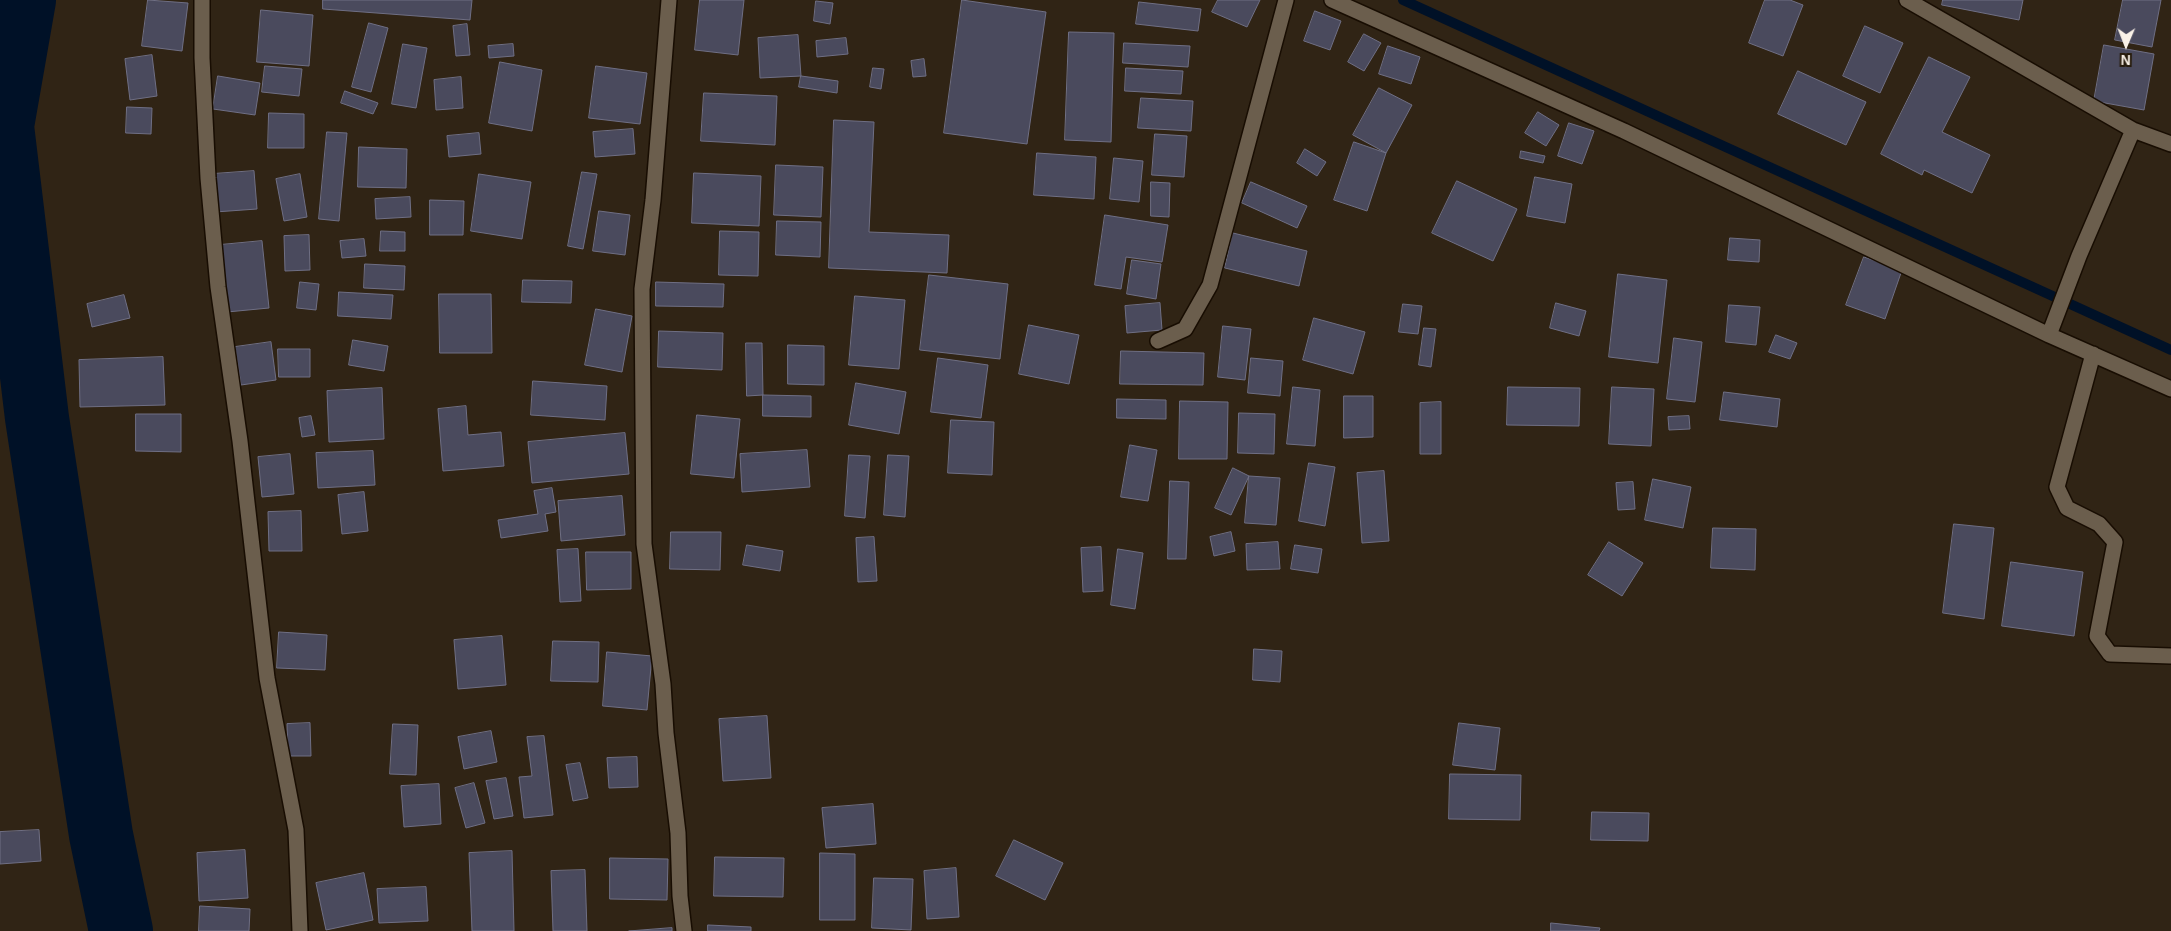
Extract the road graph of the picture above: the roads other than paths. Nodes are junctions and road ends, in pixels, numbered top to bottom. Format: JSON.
{"nodes":[{"id":1,"x":202,"y":0,"type":"edge"},
{"id":2,"x":669,"y":0,"type":"edge"},
{"id":3,"x":1286,"y":0,"type":"edge"},
{"id":4,"x":1332,"y":0,"type":"edge"},
{"id":5,"x":1907,"y":0,"type":"edge"},
{"id":6,"x":2133,"y":130,"type":"junction"},
{"id":7,"x":2171,"y":144,"type":"edge"},
{"id":8,"x":2049,"y":335,"type":"junction"},
{"id":9,"x":1158,"y":341,"type":"dead end"},
{"id":10,"x":2093,"y":354,"type":"junction"},
{"id":11,"x":2171,"y":388,"type":"edge"},
{"id":12,"x":2171,"y":656,"type":"edge"},
{"id":13,"x":300,"y":931,"type":"edge"},
{"id":14,"x":684,"y":931,"type":"edge"}],
"edges":[{"from":1,"to":13,"type":"street"},
{"from":2,"to":14,"type":"street"},
{"from":3,"to":9,"type":"street"},
{"from":4,"to":8,"type":"street"},
{"from":5,"to":6,"type":"street"},
{"from":6,"to":7,"type":"street"},
{"from":6,"to":8,"type":"street"},
{"from":8,"to":10,"type":"street"},
{"from":10,"to":11,"type":"street"},
{"from":10,"to":12,"type":"street"}]}
